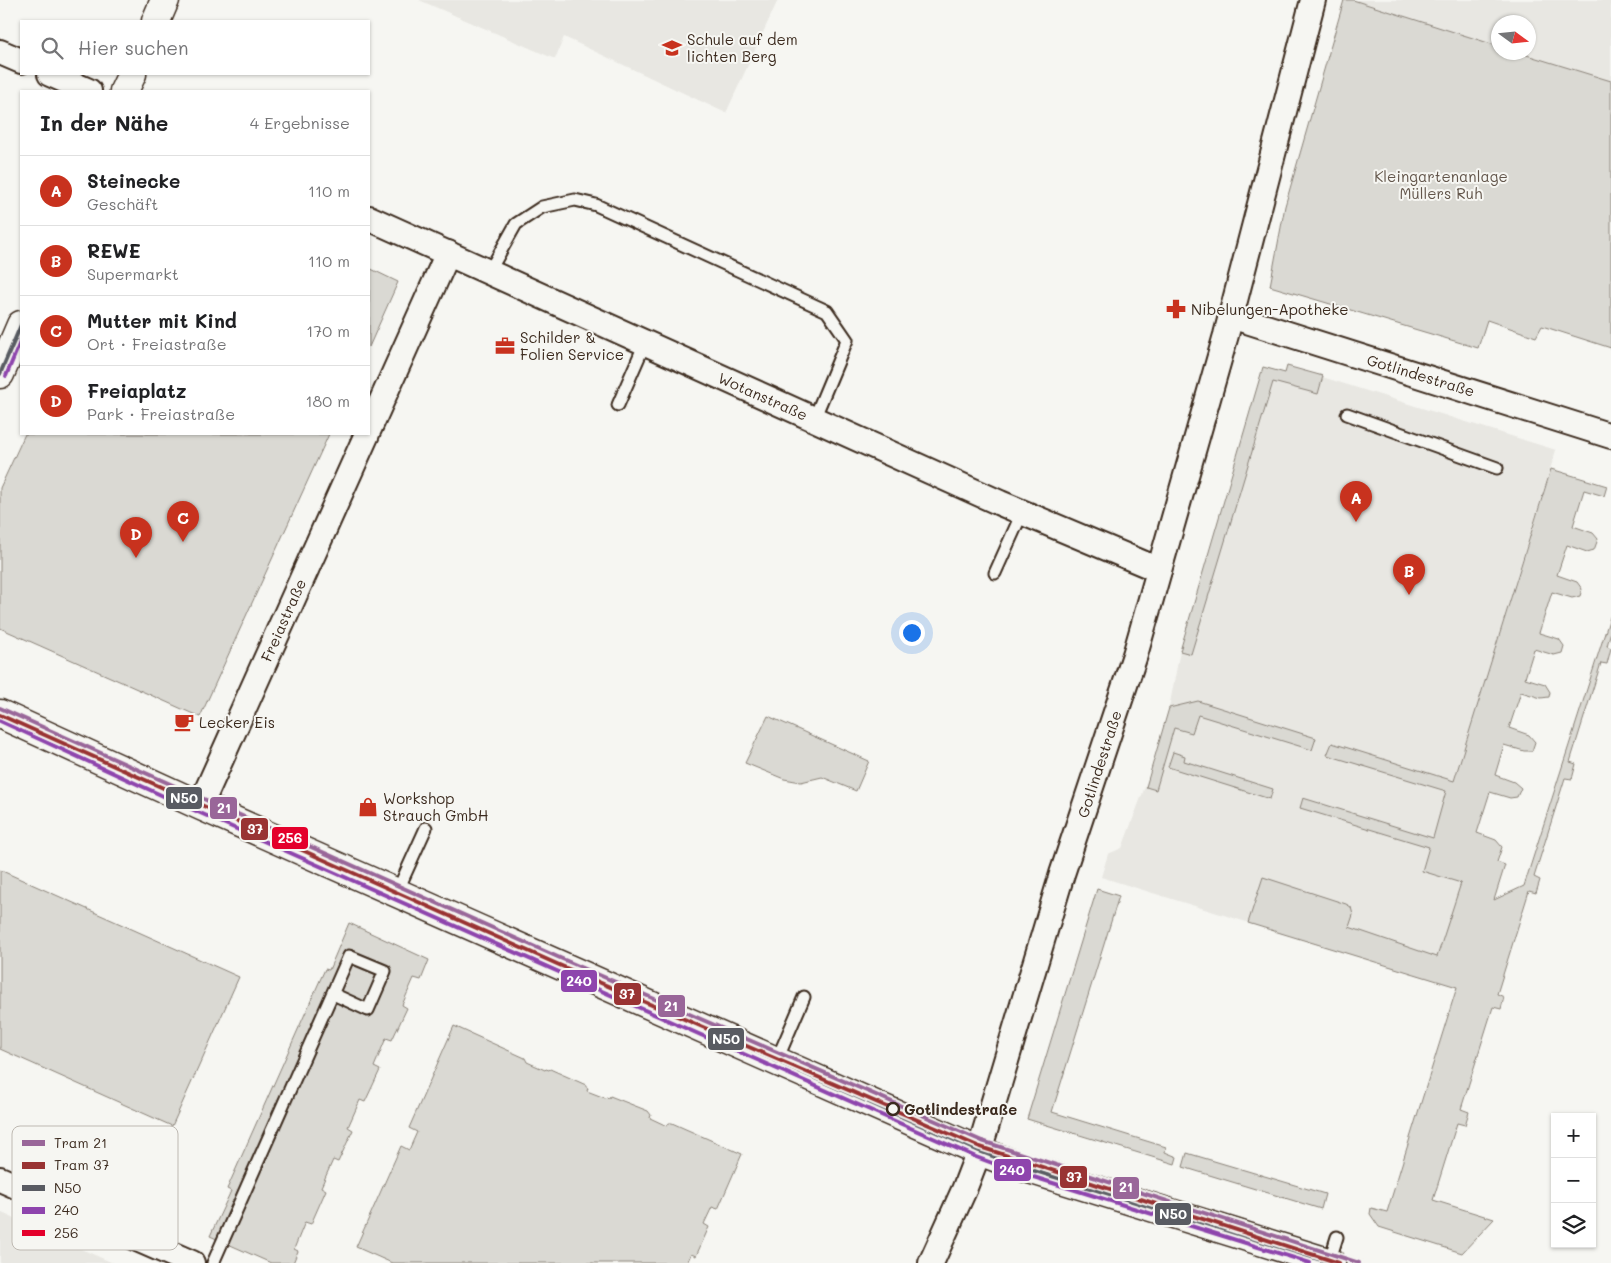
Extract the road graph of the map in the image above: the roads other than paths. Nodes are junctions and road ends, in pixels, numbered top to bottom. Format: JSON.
{"nodes":[{"id":1,"x":165,"y":0,"type":"edge"},
{"id":2,"x":1313,"y":0,"type":"edge"},
{"id":3,"x":156,"y":20,"type":"edge"},
{"id":4,"x":0,"y":52,"type":"edge"},
{"id":5,"x":20,"y":61,"type":"edge"},
{"id":6,"x":52,"y":75,"type":"edge"},
{"id":7,"x":132,"y":75,"type":"edge"},
{"id":8,"x":87,"y":90,"type":"edge"},
{"id":9,"x":124,"y":90,"type":"edge"},
{"id":10,"x":370,"y":218,"type":"edge"},
{"id":11,"x":448,"y":253,"type":"junction"},
{"id":12,"x":489,"y":272,"type":"junction"},
{"id":13,"x":1231,"y":316,"type":"junction"},
{"id":14,"x":20,"y":327,"type":"edge"},
{"id":15,"x":645,"y":343,"type":"junction"},
{"id":16,"x":0,"y":374,"type":"edge"},
{"id":17,"x":618,"y":405,"type":"dead end"},
{"id":18,"x":1347,"y":414,"type":"dead end"},
{"id":19,"x":814,"y":419,"type":"junction"},
{"id":20,"x":370,"y":427,"type":"edge"},
{"id":21,"x":367,"y":435,"type":"edge"},
{"id":22,"x":1611,"y":436,"type":"edge"},
{"id":23,"x":1497,"y":468,"type":"dead end"},
{"id":24,"x":1022,"y":513,"type":"junction"},
{"id":25,"x":1159,"y":570,"type":"junction"},
{"id":26,"x":995,"y":573,"type":"dead end"},
{"id":27,"x":0,"y":714,"type":"edge"},
{"id":28,"x":200,"y":806,"type":"junction"},
{"id":29,"x":426,"y":828,"type":"dead end"},
{"id":30,"x":397,"y":892,"type":"junction"},
{"id":31,"x":333,"y":994,"type":"junction"},
{"id":32,"x":804,"y":997,"type":"dead end"},
{"id":33,"x":776,"y":1062,"type":"junction"},
{"id":34,"x":979,"y":1151,"type":"junction"},
{"id":35,"x":0,"y":1179,"type":"edge"},
{"id":36,"x":12,"y":1184,"type":"edge"},
{"id":37,"x":1337,"y":1237,"type":"dead end"},
{"id":38,"x":162,"y":1250,"type":"edge"},
{"id":39,"x":192,"y":1263,"type":"edge"},
{"id":40,"x":213,"y":1263,"type":"edge"},
{"id":41,"x":931,"y":1263,"type":"edge"},
{"id":42,"x":1330,"y":1263,"type":"edge"}],
"edges":[{"from":1,"to":3,"type":"street"},
{"from":2,"to":13,"type":"street","name":"Gotlindestraße"},
{"from":4,"to":5,"type":"street"},
{"from":6,"to":8,"type":"street"},
{"from":7,"to":9,"type":"street"},
{"from":10,"to":11,"type":"street","name":"Wotanstraße"},
{"from":11,"to":12,"type":"street","name":"Wotanstraße"},
{"from":11,"to":20,"type":"street"},
{"from":12,"to":15,"type":"street","name":"Wotanstraße"},
{"from":12,"to":19,"type":"lane"},
{"from":13,"to":22,"type":"street","name":"Gotlindestraße"},
{"from":13,"to":25,"type":"street","name":"Gotlindestraße"},
{"from":14,"to":16,"type":"street"},
{"from":15,"to":17,"type":"lane"},
{"from":15,"to":19,"type":"street","name":"Wotanstraße"},
{"from":18,"to":23,"type":"lane"},
{"from":19,"to":24,"type":"street","name":"Wotanstraße"},
{"from":21,"to":28,"type":"street","name":"Freiastraße"},
{"from":24,"to":25,"type":"street","name":"Wotanstraße"},
{"from":24,"to":26,"type":"lane"},
{"from":25,"to":34,"type":"street","name":"Gotlindestraße"},
{"from":27,"to":28,"type":"street"},
{"from":28,"to":30,"type":"street"},
{"from":29,"to":30,"type":"lane"},
{"from":30,"to":33,"type":"street"},
{"from":31,"to":31,"type":"lane"},
{"from":31,"to":40,"type":"lane"},
{"from":32,"to":33,"type":"lane"},
{"from":33,"to":34,"type":"street"},
{"from":34,"to":41,"type":"street","name":"Gotlindestraße"},
{"from":34,"to":42,"type":"street"},
{"from":35,"to":36,"type":"street"},
{"from":37,"to":42,"type":"lane"},
{"from":38,"to":39,"type":"street"}]}
